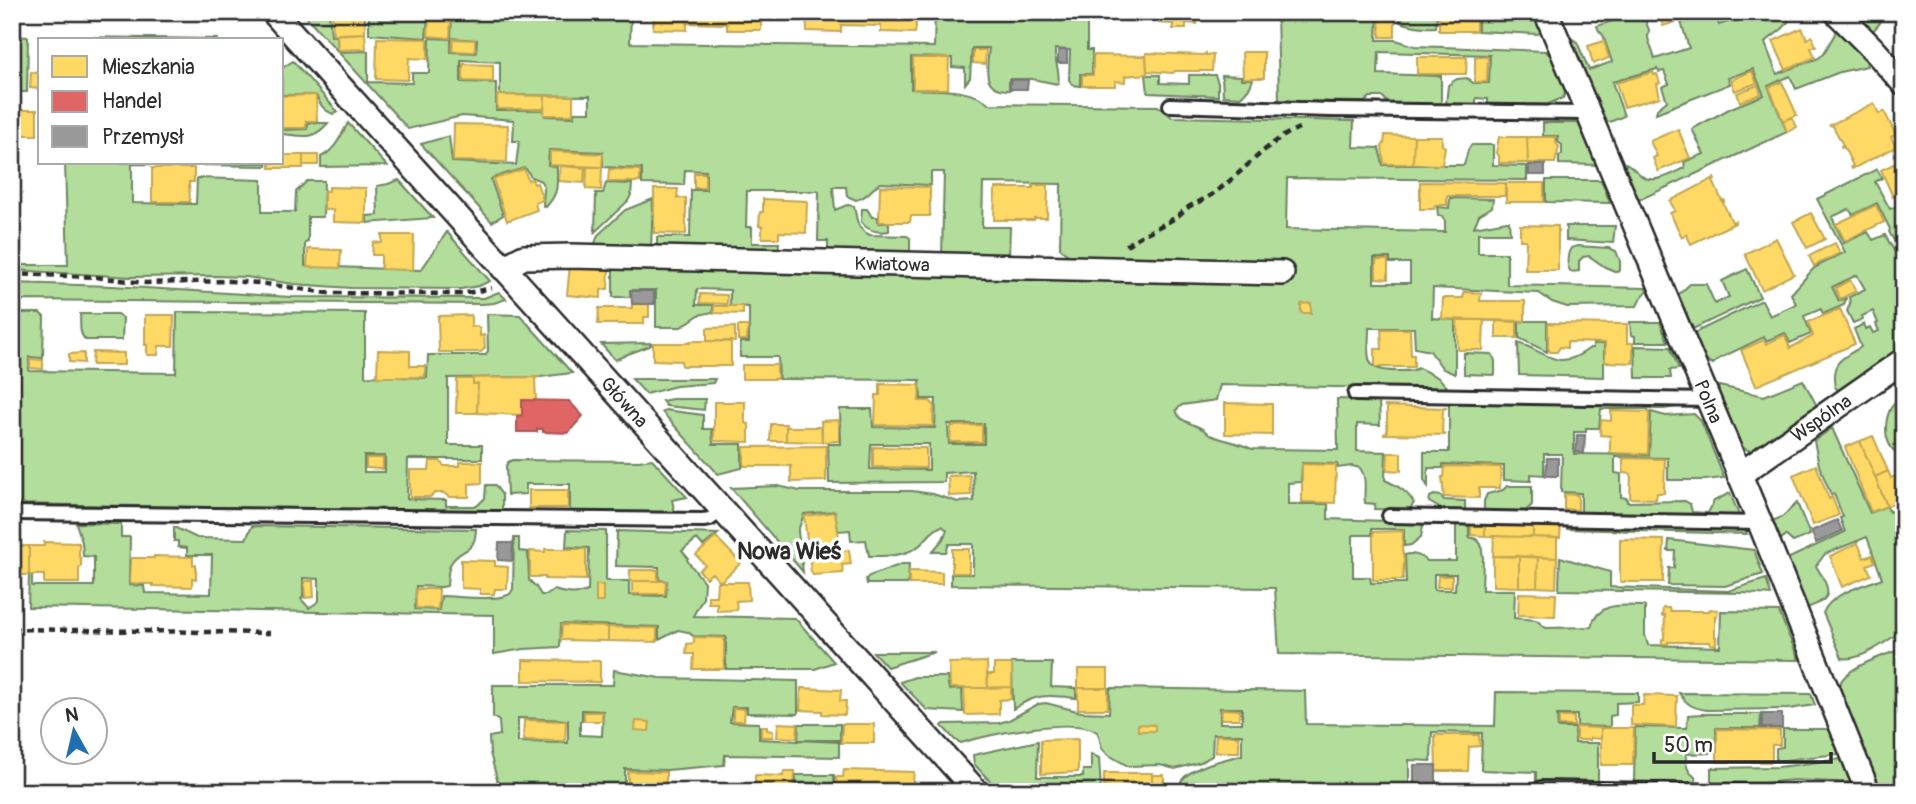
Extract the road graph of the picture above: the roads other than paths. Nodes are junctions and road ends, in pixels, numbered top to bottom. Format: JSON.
{"nodes":[{"id":1,"x":274,"y":12,"type":"edge"},
{"id":2,"x":1546,"y":12,"type":"edge"},
{"id":3,"x":1836,"y":12,"type":"edge"},
{"id":4,"x":1904,"y":84,"type":"edge"},
{"id":5,"x":1170,"y":105,"type":"dead end"},
{"id":6,"x":1588,"y":113,"type":"junction"},
{"id":7,"x":507,"y":272,"type":"junction"},
{"id":8,"x":1282,"y":273,"type":"dead end"},
{"id":9,"x":1904,"y":360,"type":"edge"},
{"id":10,"x":1355,"y":394,"type":"dead end"},
{"id":11,"x":1709,"y":400,"type":"junction"},
{"id":12,"x":1739,"y":475,"type":"junction"},
{"id":13,"x":722,"y":510,"type":"junction"},
{"id":14,"x":12,"y":513,"type":"edge"},
{"id":15,"x":1389,"y":516,"type":"dead end"},
{"id":16,"x":1760,"y":523,"type":"junction"},
{"id":17,"x":1541,"y":788,"type":"dead end"},
{"id":18,"x":968,"y":789,"type":"edge"},
{"id":19,"x":1866,"y":791,"type":"edge"},
{"id":20,"x":1777,"y":792,"type":"edge"}],
"edges":[{"from":1,"to":7,"type":"street","name":"Główna"},
{"from":2,"to":6,"type":"street","name":"Polna"},
{"from":3,"to":4,"type":"street"},
{"from":5,"to":6,"type":"lane"},
{"from":6,"to":11,"type":"street","name":"Polna"},
{"from":7,"to":8,"type":"street","name":"Kwiatowa"},
{"from":7,"to":13,"type":"street","name":"Główna"},
{"from":9,"to":12,"type":"street","name":"Wspólna"},
{"from":10,"to":11,"type":"lane"},
{"from":11,"to":12,"type":"street","name":"Polna"},
{"from":12,"to":16,"type":"street","name":"Polna"},
{"from":13,"to":14,"type":"lane"},
{"from":13,"to":18,"type":"street","name":"Główna"},
{"from":15,"to":16,"type":"lane"},
{"from":16,"to":19,"type":"street","name":"Polna"},
{"from":17,"to":20,"type":"lane"}]}
